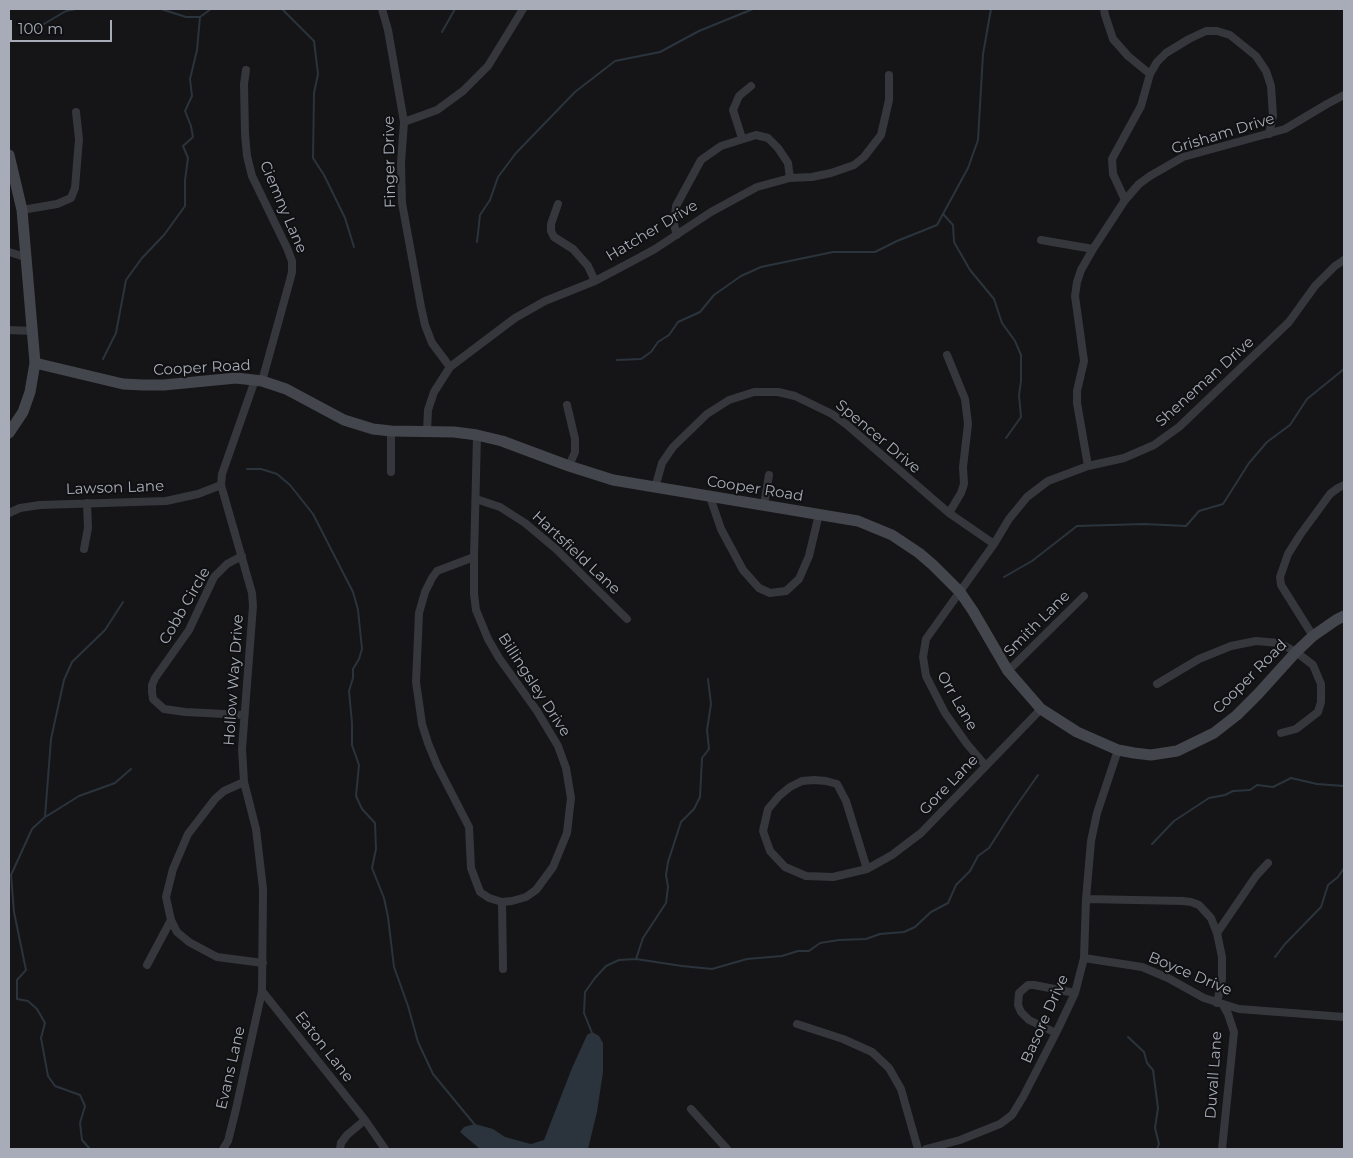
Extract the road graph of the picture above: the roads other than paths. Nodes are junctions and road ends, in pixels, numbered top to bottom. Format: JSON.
{"nodes":[{"id":1,"x":382,"y":9,"type":"edge"},
{"id":2,"x":523,"y":9,"type":"edge"},
{"id":3,"x":1104,"y":9,"type":"edge"},
{"id":4,"x":246,"y":70,"type":"dead end"},
{"id":5,"x":889,"y":74,"type":"dead end"},
{"id":6,"x":1150,"y":74,"type":"junction"},
{"id":7,"x":750,"y":86,"type":"dead end"},
{"id":8,"x":1344,"y":95,"type":"edge"},
{"id":9,"x":76,"y":112,"type":"dead end"},
{"id":10,"x":404,"y":122,"type":"junction"},
{"id":11,"x":1269,"y":134,"type":"junction"},
{"id":12,"x":742,"y":138,"type":"junction"},
{"id":13,"x":9,"y":155,"type":"edge"},
{"id":14,"x":790,"y":178,"type":"junction"},
{"id":15,"x":1125,"y":200,"type":"junction"},
{"id":16,"x":558,"y":204,"type":"dead end"},
{"id":17,"x":22,"y":210,"type":"junction"},
{"id":18,"x":676,"y":235,"type":"junction"},
{"id":19,"x":1041,"y":240,"type":"dead end"},
{"id":20,"x":1093,"y":248,"type":"junction"},
{"id":21,"x":9,"y":252,"type":"edge"},
{"id":22,"x":25,"y":257,"type":"junction"},
{"id":23,"x":1344,"y":260,"type":"edge"},
{"id":24,"x":596,"y":281,"type":"junction"},
{"id":25,"x":9,"y":330,"type":"edge"},
{"id":26,"x":33,"y":331,"type":"junction"},
{"id":27,"x":947,"y":355,"type":"dead end"},
{"id":28,"x":35,"y":363,"type":"junction"},
{"id":29,"x":450,"y":367,"type":"junction"},
{"id":30,"x":259,"y":380,"type":"junction"},
{"id":31,"x":567,"y":405,"type":"dead end"},
{"id":32,"x":391,"y":431,"type":"junction"},
{"id":33,"x":427,"y":432,"type":"junction"},
{"id":34,"x":9,"y":433,"type":"edge"},
{"id":35,"x":477,"y":435,"type":"junction"},
{"id":36,"x":570,"y":466,"type":"junction"},
{"id":37,"x":1088,"y":466,"type":"junction"},
{"id":38,"x":391,"y":472,"type":"dead end"},
{"id":39,"x":769,"y":475,"type":"dead end"},
{"id":40,"x":221,"y":485,"type":"junction"},
{"id":41,"x":1344,"y":485,"type":"edge"},
{"id":42,"x":655,"y":488,"type":"junction"},
{"id":43,"x":710,"y":497,"type":"junction"},
{"id":44,"x":476,"y":499,"type":"junction"},
{"id":45,"x":86,"y":503,"type":"junction"},
{"id":46,"x":764,"y":505,"type":"junction"},
{"id":47,"x":9,"y":513,"type":"edge"},
{"id":48,"x":949,"y":513,"type":"junction"},
{"id":49,"x":819,"y":514,"type":"junction"},
{"id":50,"x":994,"y":544,"type":"junction"},
{"id":51,"x":84,"y":549,"type":"dead end"},
{"id":52,"x":242,"y":556,"type":"junction"},
{"id":53,"x":474,"y":558,"type":"junction"},
{"id":54,"x":960,"y":592,"type":"junction"},
{"id":55,"x":1084,"y":596,"type":"dead end"},
{"id":56,"x":1344,"y":616,"type":"edge"},
{"id":57,"x":627,"y":619,"type":"dead end"},
{"id":58,"x":1313,"y":636,"type":"junction"},
{"id":59,"x":1296,"y":652,"type":"junction"},
{"id":60,"x":1008,"y":671,"type":"junction"},
{"id":61,"x":1156,"y":684,"type":"dead end"},
{"id":62,"x":1041,"y":708,"type":"junction"},
{"id":63,"x":244,"y":715,"type":"junction"},
{"id":64,"x":1281,"y":733,"type":"dead end"},
{"id":65,"x":1118,"y":750,"type":"junction"},
{"id":66,"x":986,"y":766,"type":"junction"},
{"id":67,"x":244,"y":782,"type":"junction"},
{"id":68,"x":1268,"y":863,"type":"dead end"},
{"id":69,"x":867,"y":869,"type":"junction"},
{"id":70,"x":1086,"y":899,"type":"junction"},
{"id":71,"x":502,"y":902,"type":"junction"},
{"id":72,"x":171,"y":920,"type":"junction"},
{"id":73,"x":1217,"y":933,"type":"junction"},
{"id":74,"x":1084,"y":958,"type":"junction"},
{"id":75,"x":263,"y":963,"type":"junction"},
{"id":76,"x":147,"y":965,"type":"dead end"},
{"id":77,"x":503,"y":969,"type":"dead end"},
{"id":78,"x":262,"y":991,"type":"junction"},
{"id":79,"x":1075,"y":993,"type":"junction"},
{"id":80,"x":1220,"y":1004,"type":"junction"},
{"id":81,"x":1344,"y":1016,"type":"edge"},
{"id":82,"x":797,"y":1024,"type":"dead end"},
{"id":83,"x":1056,"y":1033,"type":"junction"},
{"id":84,"x":691,"y":1109,"type":"dead end"},
{"id":85,"x":365,"y":1120,"type":"junction"},
{"id":86,"x":223,"y":1149,"type":"edge"},
{"id":87,"x":340,"y":1149,"type":"edge"},
{"id":88,"x":385,"y":1149,"type":"edge"},
{"id":89,"x":727,"y":1149,"type":"edge"},
{"id":90,"x":918,"y":1149,"type":"edge"},
{"id":91,"x":926,"y":1149,"type":"edge"},
{"id":92,"x":1222,"y":1149,"type":"edge"}],
"edges":[{"from":1,"to":10,"type":"street","name":"Finger Drive"},
{"from":2,"to":10,"type":"street"},
{"from":3,"to":6,"type":"street"},
{"from":4,"to":30,"type":"street","name":"Ciemny Lane"},
{"from":5,"to":14,"type":"street","name":"Hatcher Drive"},
{"from":6,"to":11,"type":"street"},
{"from":6,"to":15,"type":"street"},
{"from":7,"to":12,"type":"street"},
{"from":8,"to":11,"type":"street","name":"Grisham Drive"},
{"from":9,"to":17,"type":"street"},
{"from":10,"to":29,"type":"street","name":"Finger Drive"},
{"from":11,"to":15,"type":"street","name":"Grisham Drive"},
{"from":12,"to":14,"type":"street"},
{"from":12,"to":18,"type":"street"},
{"from":13,"to":17,"type":"street"},
{"from":14,"to":18,"type":"street","name":"Hatcher Drive"},
{"from":15,"to":20,"type":"street","name":"Grisham Drive"},
{"from":16,"to":24,"type":"street"},
{"from":17,"to":22,"type":"street"},
{"from":18,"to":24,"type":"street","name":"Hatcher Drive"},
{"from":19,"to":20,"type":"street"},
{"from":20,"to":37,"type":"street","name":"Grisham Drive"},
{"from":21,"to":22,"type":"street"},
{"from":22,"to":26,"type":"street"},
{"from":23,"to":37,"type":"street","name":"Sheneman Drive"},
{"from":24,"to":29,"type":"street","name":"Hatcher Drive"},
{"from":25,"to":26,"type":"street"},
{"from":26,"to":28,"type":"street"},
{"from":27,"to":48,"type":"street"},
{"from":28,"to":30,"type":"street","name":"Cooper Road"},
{"from":28,"to":34,"type":"street"},
{"from":29,"to":33,"type":"street","name":"Hatcher Drive"},
{"from":30,"to":32,"type":"street","name":"Cooper Road"},
{"from":30,"to":40,"type":"street","name":"Hollow Way Drive"},
{"from":31,"to":36,"type":"street"},
{"from":32,"to":33,"type":"street","name":"Cooper Road"},
{"from":32,"to":38,"type":"street"},
{"from":33,"to":35,"type":"street","name":"Cooper Road"},
{"from":35,"to":36,"type":"street","name":"Cooper Road"},
{"from":35,"to":44,"type":"street","name":"Billingsley Drive"},
{"from":36,"to":42,"type":"street","name":"Cooper Road"},
{"from":37,"to":50,"type":"street","name":"Sheneman Drive"},
{"from":39,"to":46,"type":"street"},
{"from":40,"to":45,"type":"street","name":"Lawson Lane"},
{"from":40,"to":52,"type":"street","name":"Hollow Way Drive"},
{"from":41,"to":58,"type":"street"},
{"from":42,"to":43,"type":"street","name":"Cooper Road"},
{"from":42,"to":48,"type":"street","name":"Spencer Drive"},
{"from":43,"to":46,"type":"street","name":"Cooper Road"},
{"from":43,"to":49,"type":"street"},
{"from":44,"to":53,"type":"street","name":"Billingsley Drive"},
{"from":44,"to":57,"type":"street","name":"Hartsfield Lane"},
{"from":45,"to":47,"type":"street","name":"Lawson Lane"},
{"from":45,"to":51,"type":"street"},
{"from":46,"to":49,"type":"street","name":"Cooper Road"},
{"from":48,"to":50,"type":"street","name":"Spencer Drive"},
{"from":49,"to":54,"type":"street","name":"Cooper Road"},
{"from":50,"to":54,"type":"street","name":"Sheneman Drive"},
{"from":52,"to":63,"type":"street","name":"Hollow Way Drive"},
{"from":52,"to":63,"type":"street","name":"Cobb Circle"},
{"from":53,"to":71,"type":"street"},
{"from":53,"to":71,"type":"street","name":"Billingsley Drive"},
{"from":54,"to":60,"type":"street","name":"Cooper Road"},
{"from":54,"to":66,"type":"street","name":"Orr Lane"},
{"from":55,"to":60,"type":"street","name":"Smith Lane"},
{"from":56,"to":58,"type":"street","name":"Cooper Road"},
{"from":58,"to":59,"type":"street","name":"Cooper Road"},
{"from":59,"to":61,"type":"street"},
{"from":59,"to":64,"type":"street"},
{"from":59,"to":65,"type":"street","name":"Cooper Road"},
{"from":60,"to":62,"type":"street","name":"Cooper Road"},
{"from":62,"to":65,"type":"street","name":"Cooper Road"},
{"from":62,"to":66,"type":"street","name":"Gore Lane"},
{"from":63,"to":67,"type":"street","name":"Hollow Way Drive"},
{"from":65,"to":70,"type":"street","name":"Basore Drive"},
{"from":66,"to":69,"type":"street","name":"Gore Lane"},
{"from":67,"to":72,"type":"street"},
{"from":67,"to":75,"type":"street","name":"Hollow Way Drive"},
{"from":68,"to":73,"type":"street"},
{"from":69,"to":69,"type":"street","name":"Gore Lane"},
{"from":70,"to":73,"type":"street"},
{"from":70,"to":74,"type":"street","name":"Basore Drive"},
{"from":71,"to":77,"type":"street"},
{"from":72,"to":75,"type":"street"},
{"from":72,"to":76,"type":"street"},
{"from":73,"to":80,"type":"street"},
{"from":74,"to":79,"type":"street","name":"Basore Drive"},
{"from":74,"to":80,"type":"street","name":"Boyce Drive"},
{"from":75,"to":78,"type":"street","name":"Hollow Way Drive"},
{"from":78,"to":85,"type":"street","name":"Eaton Lane"},
{"from":78,"to":86,"type":"street","name":"Evans Lane"},
{"from":79,"to":83,"type":"street","name":"Basore Drive"},
{"from":79,"to":83,"type":"street"},
{"from":80,"to":81,"type":"street","name":"Boyce Drive"},
{"from":80,"to":92,"type":"street","name":"Duvall Lane"},
{"from":82,"to":90,"type":"street"},
{"from":83,"to":91,"type":"street","name":"Basore Drive"},
{"from":84,"to":89,"type":"street"},
{"from":85,"to":87,"type":"street"},
{"from":85,"to":88,"type":"street","name":"Eaton Lane"}]}
